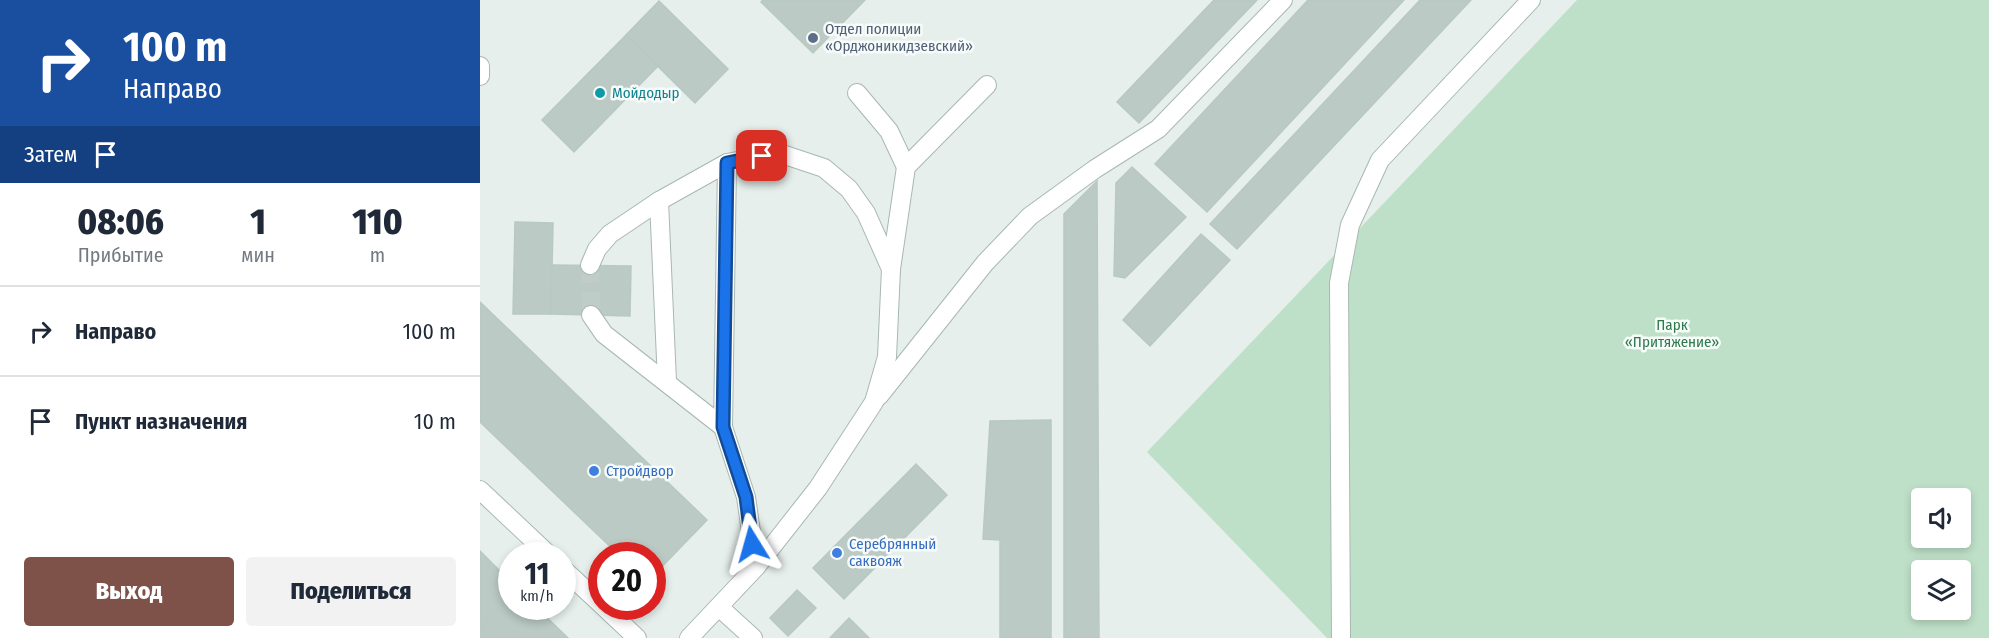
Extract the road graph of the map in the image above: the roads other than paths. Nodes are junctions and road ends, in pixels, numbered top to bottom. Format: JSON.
{"nodes":[{"id":1,"x":1283,"y":0,"type":"edge"},
{"id":2,"x":1531,"y":0,"type":"edge"},
{"id":3,"x":480,"y":66,"type":"edge"},
{"id":4,"x":480,"y":76,"type":"edge"},
{"id":5,"x":987,"y":85,"type":"dead end"},
{"id":6,"x":856,"y":93,"type":"dead end"},
{"id":7,"x":727,"y":163,"type":"junction"},
{"id":8,"x":906,"y":167,"type":"junction"},
{"id":9,"x":659,"y":201,"type":"junction"},
{"id":10,"x":590,"y":265,"type":"tunnel mouth"},
{"id":11,"x":891,"y":268,"type":"junction"},
{"id":12,"x":591,"y":315,"type":"tunnel mouth"},
{"id":13,"x":667,"y":382,"type":"junction"},
{"id":14,"x":874,"y":402,"type":"junction"},
{"id":15,"x":723,"y":427,"type":"junction"},
{"id":16,"x":480,"y":490,"type":"edge"},
{"id":17,"x":535,"y":542,"type":"edge"},
{"id":18,"x":756,"y":567,"type":"junction"},
{"id":19,"x":576,"y":581,"type":"edge"},
{"id":20,"x":588,"y":592,"type":"edge"},
{"id":21,"x":719,"y":607,"type":"junction"},
{"id":22,"x":618,"y":620,"type":"edge"},
{"id":23,"x":637,"y":638,"type":"edge"},
{"id":24,"x":689,"y":638,"type":"edge"},
{"id":25,"x":753,"y":638,"type":"edge"},
{"id":26,"x":1341,"y":638,"type":"edge"}],
"edges":[{"from":1,"to":14,"type":"street"},
{"from":2,"to":26,"type":"street"},
{"from":3,"to":4,"type":"street"},
{"from":5,"to":8,"type":"street"},
{"from":6,"to":8,"type":"street"},
{"from":7,"to":9,"type":"street"},
{"from":7,"to":11,"type":"street"},
{"from":7,"to":15,"type":"street"},
{"from":8,"to":11,"type":"street"},
{"from":9,"to":10,"type":"street"},
{"from":9,"to":13,"type":"street"},
{"from":11,"to":14,"type":"street"},
{"from":12,"to":13,"type":"street"},
{"from":13,"to":15,"type":"street"},
{"from":14,"to":18,"type":"street"},
{"from":15,"to":18,"type":"street"},
{"from":16,"to":17,"type":"street"},
{"from":18,"to":21,"type":"street"},
{"from":19,"to":20,"type":"street"},
{"from":21,"to":24,"type":"street"},
{"from":21,"to":25,"type":"street"},
{"from":22,"to":23,"type":"street"}]}
